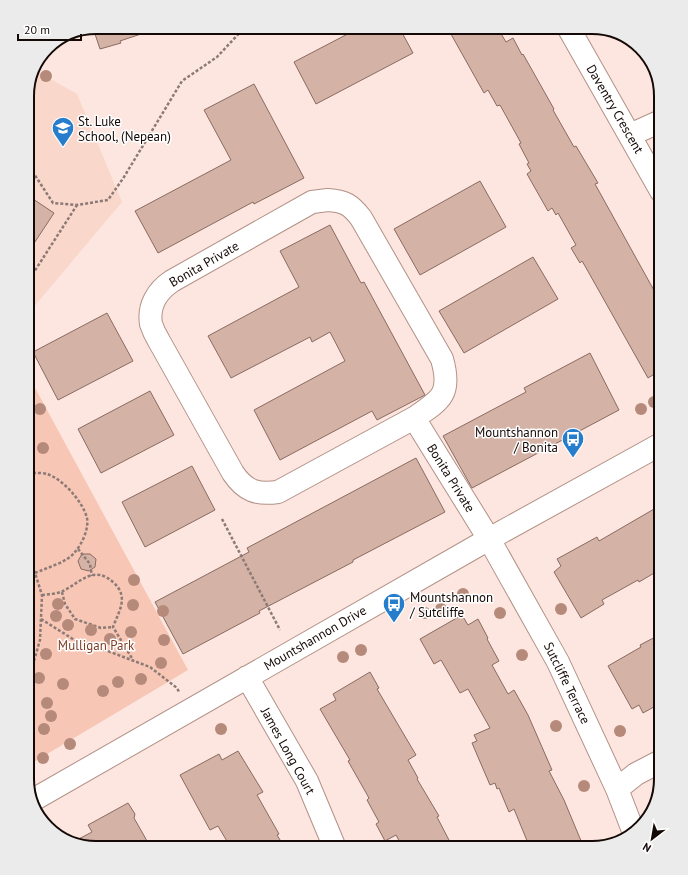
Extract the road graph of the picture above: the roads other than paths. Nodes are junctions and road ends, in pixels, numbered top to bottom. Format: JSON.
{"nodes":[{"id":1,"x":572,"y":34,"type":"edge"},
{"id":2,"x":654,"y":124,"type":"edge"},
{"id":3,"x":630,"y":135,"type":"junction"},
{"id":4,"x":654,"y":178,"type":"edge"},
{"id":5,"x":414,"y":418,"type":"junction"},
{"id":6,"x":654,"y":448,"type":"edge"},
{"id":7,"x":489,"y":539,"type":"junction"},
{"id":8,"x":247,"y":678,"type":"junction"},
{"id":9,"x":654,"y":765,"type":"edge"},
{"id":10,"x":617,"y":789,"type":"junction"},
{"id":11,"x":37,"y":798,"type":"edge"},
{"id":12,"x":632,"y":827,"type":"edge"},
{"id":13,"x":332,"y":841,"type":"edge"}],
"edges":[{"from":1,"to":3,"type":"street","name":"Daventry Crescent"},
{"from":2,"to":3,"type":"street"},
{"from":3,"to":4,"type":"street","name":"Daventry Crescent"},
{"from":5,"to":5,"type":"street","name":"Bonita Private"},
{"from":5,"to":7,"type":"street","name":"Bonita Private"},
{"from":6,"to":7,"type":"street","name":"Mountshannon Drive"},
{"from":7,"to":8,"type":"street","name":"Mountshannon Drive"},
{"from":7,"to":10,"type":"street","name":"Sutcliffe Terrace"},
{"from":8,"to":11,"type":"street","name":"Mountshannon Drive"},
{"from":8,"to":13,"type":"street","name":"James Long Court"},
{"from":9,"to":10,"type":"street"},
{"from":10,"to":12,"type":"street","name":"Sutcliffe Terrace"}]}
